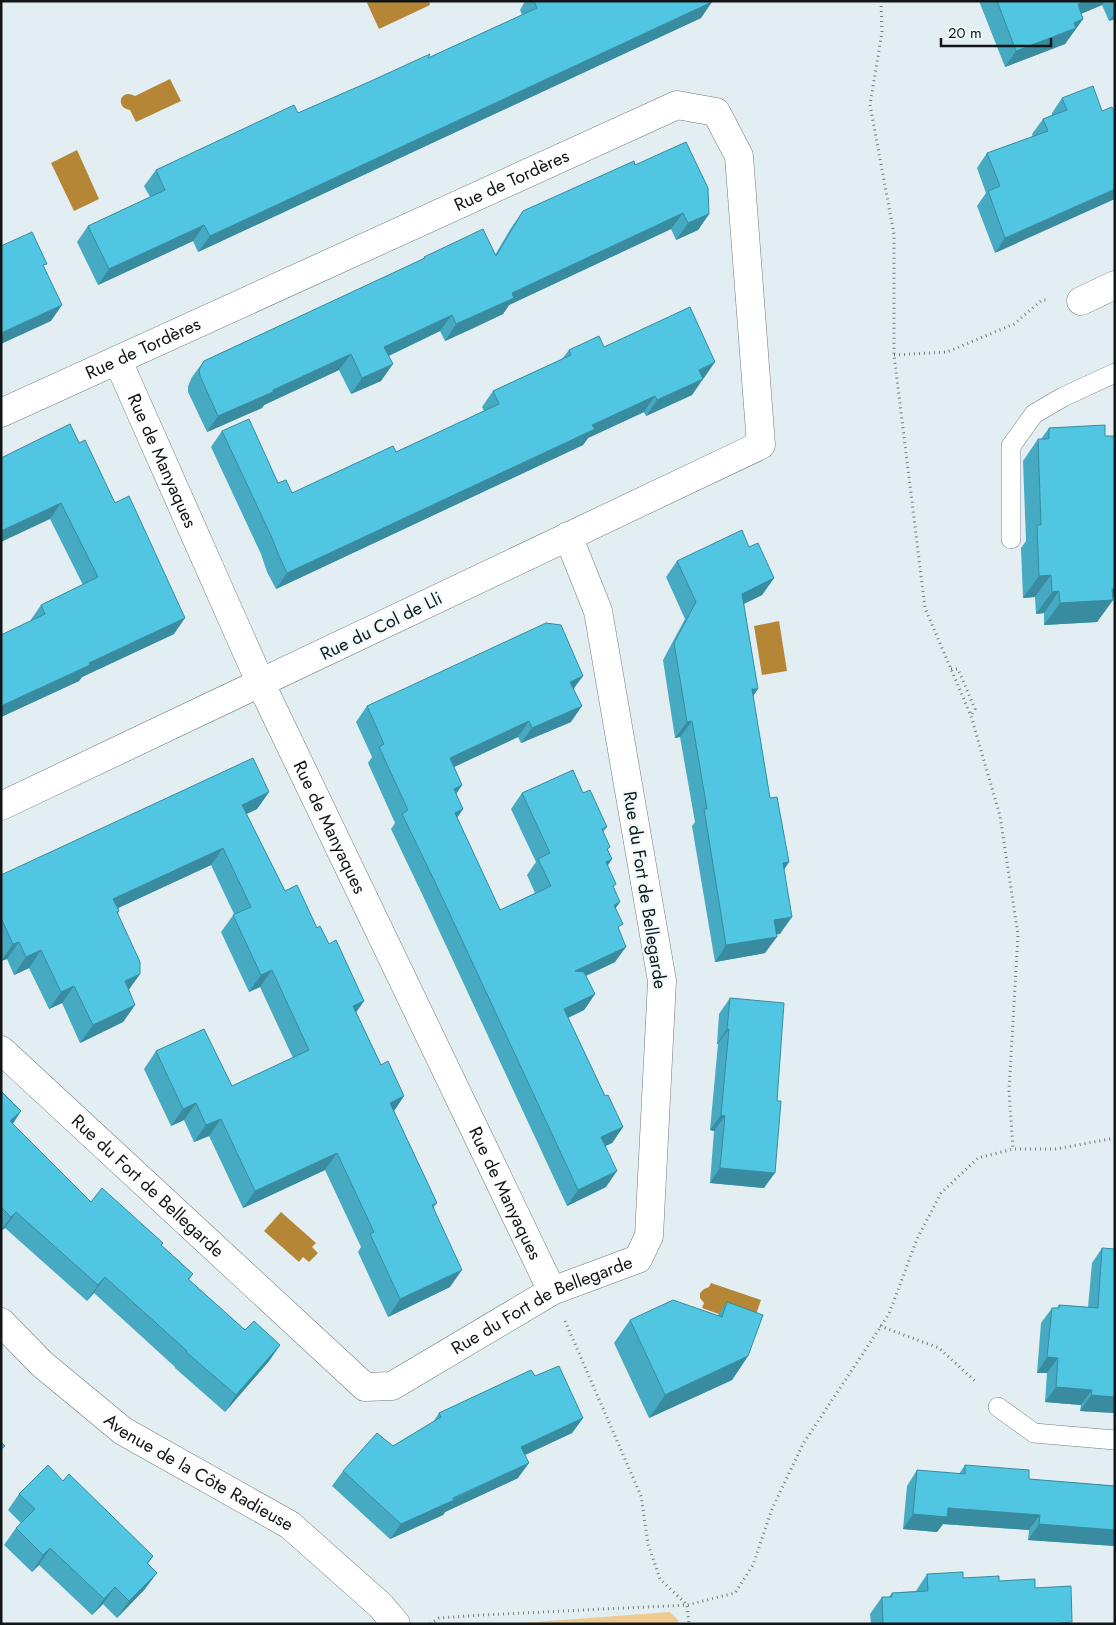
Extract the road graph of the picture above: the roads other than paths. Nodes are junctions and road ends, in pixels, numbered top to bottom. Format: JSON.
{"nodes":[{"id":1,"x":1115,"y":285,"type":"edge"},
{"id":2,"x":1081,"y":301,"type":"road end"},
{"id":3,"x":118,"y":361,"type":"junction"},
{"id":4,"x":1115,"y":374,"type":"edge"},
{"id":5,"x":1,"y":414,"type":"edge"},
{"id":6,"x":761,"y":445,"type":"joint"},
{"id":7,"x":568,"y":536,"type":"junction"},
{"id":8,"x":1012,"y":539,"type":"dead end"},
{"id":9,"x":261,"y":684,"type":"junction"},
{"id":10,"x":1,"y":806,"type":"edge"},
{"id":11,"x":1,"y":1050,"type":"edge"},
{"id":12,"x":552,"y":1291,"type":"junction"},
{"id":13,"x":1,"y":1322,"type":"edge"},
{"id":14,"x":998,"y":1407,"type":"dead end"},
{"id":15,"x":1115,"y":1440,"type":"edge"},
{"id":16,"x":396,"y":1624,"type":"edge"}],
"edges":[{"from":1,"to":2,"type":"street"},
{"from":3,"to":5,"type":"street","name":"Rue de Tordères"},
{"from":3,"to":6,"type":"street","name":"Rue de Tordères"},
{"from":3,"to":9,"type":"street","name":"Rue de Manyaques"},
{"from":4,"to":8,"type":"lane"},
{"from":6,"to":7,"type":"street","name":"Rue du Col de Lli"},
{"from":7,"to":9,"type":"street","name":"Rue du Col de Lli"},
{"from":7,"to":12,"type":"street","name":"Rue du Fort de Bellegarde"},
{"from":9,"to":10,"type":"street","name":"Rue du Col de Lli"},
{"from":9,"to":12,"type":"street","name":"Rue de Manyaques"},
{"from":11,"to":12,"type":"street","name":"Rue du Fort de Bellegarde"},
{"from":13,"to":16,"type":"street","name":"Avenue de la Côte Radieuse"},
{"from":14,"to":15,"type":"lane"}]}
